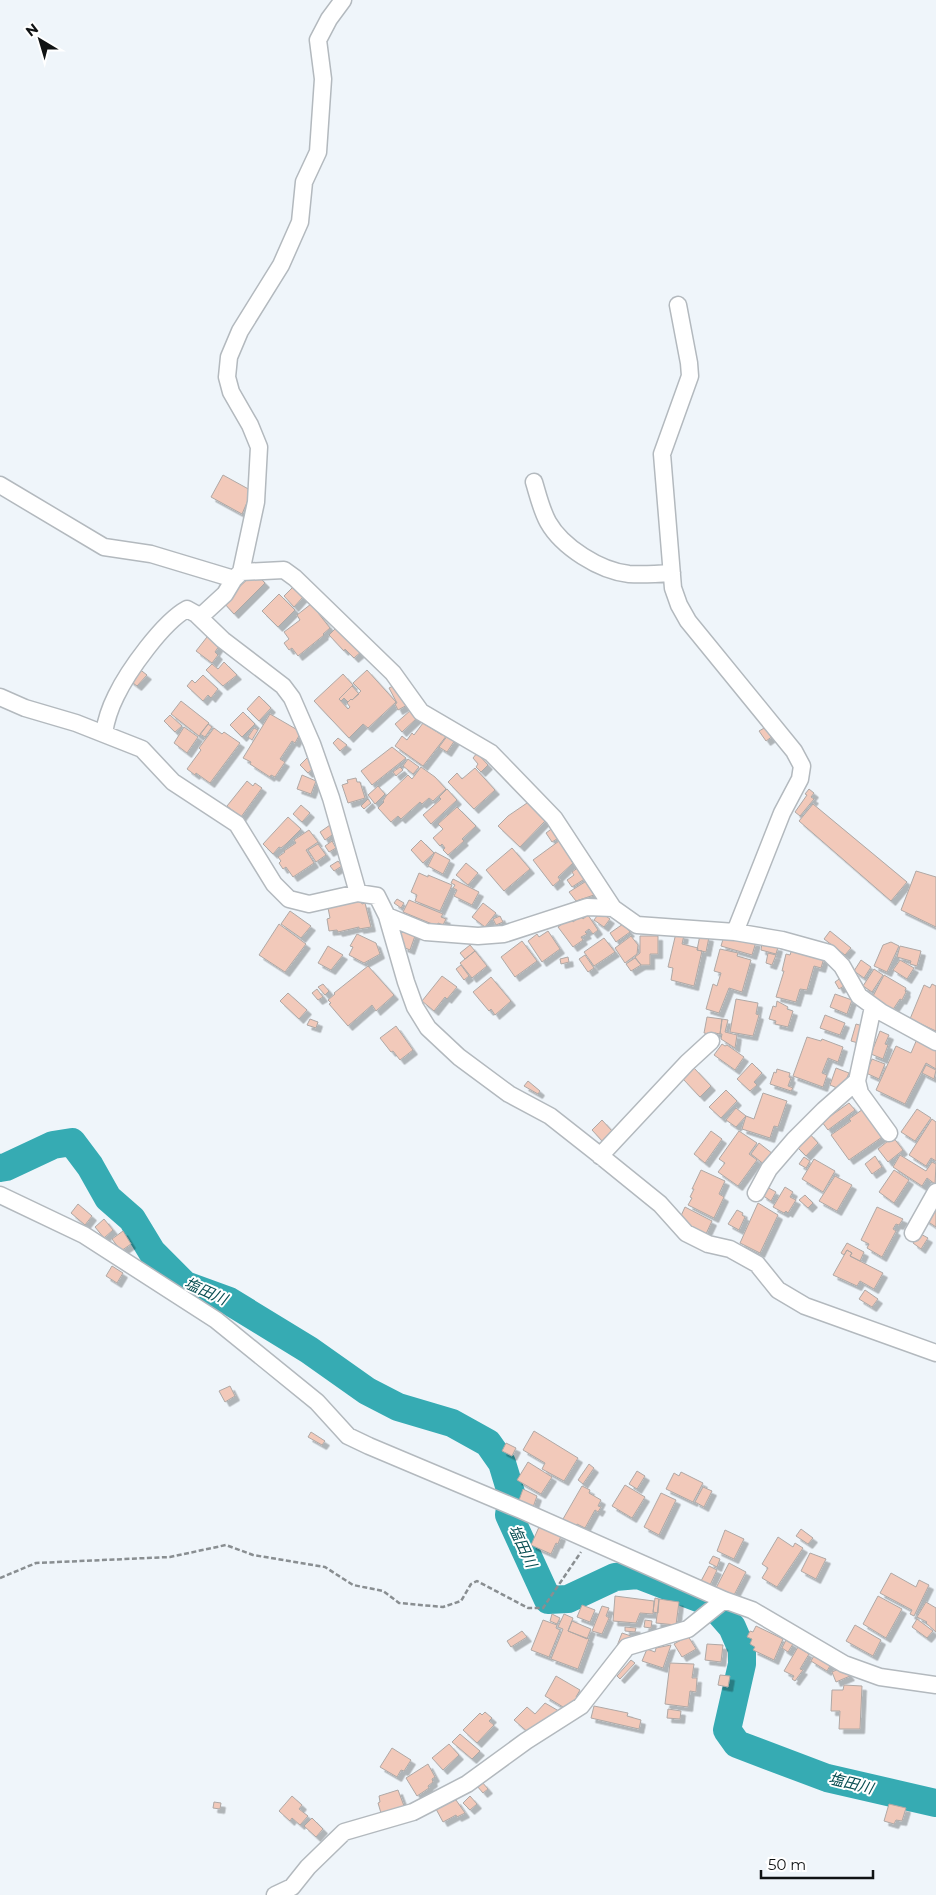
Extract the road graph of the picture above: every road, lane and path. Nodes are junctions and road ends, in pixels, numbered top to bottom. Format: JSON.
{"nodes":[{"id":1,"x":343,"y":0,"type":"edge"},
{"id":2,"x":678,"y":305,"type":"dead end"},
{"id":3,"x":534,"y":482,"type":"dead end"},
{"id":4,"x":0,"y":485,"type":"edge"},
{"id":5,"x":672,"y":572,"type":"junction"},
{"id":6,"x":237,"y":575,"type":"junction"},
{"id":7,"x":200,"y":618,"type":"junction"},
{"id":8,"x":0,"y":697,"type":"edge"},
{"id":9,"x":104,"y":733,"type":"junction"},
{"id":10,"x":358,"y":893,"type":"junction"},
{"id":11,"x":613,"y":908,"type":"junction"},
{"id":12,"x":387,"y":916,"type":"junction"},
{"id":13,"x":736,"y":932,"type":"junction"},
{"id":14,"x":873,"y":1006,"type":"junction"},
{"id":15,"x":711,"y":1041,"type":"dead end"},
{"id":16,"x":936,"y":1042,"type":"edge"},
{"id":17,"x":857,"y":1081,"type":"junction"},
{"id":18,"x":889,"y":1133,"type":"dead end"},
{"id":19,"x":600,"y":1156,"type":"junction"},
{"id":20,"x":936,"y":1192,"type":"edge"},
{"id":21,"x":756,"y":1193,"type":"dead end"},
{"id":22,"x":0,"y":1195,"type":"edge"},
{"id":23,"x":913,"y":1233,"type":"dead end"},
{"id":24,"x":936,"y":1353,"type":"edge"},
{"id":25,"x":588,"y":1542,"type":"junction"},
{"id":26,"x":0,"y":1578,"type":"edge"},
{"id":27,"x":724,"y":1600,"type":"junction"},
{"id":28,"x":936,"y":1685,"type":"edge"},
{"id":29,"x":275,"y":1895,"type":"edge"}],
"edges":[{"from":1,"to":6,"type":"street"},
{"from":2,"to":5,"type":"street"},
{"from":3,"to":5,"type":"street"},
{"from":4,"to":6,"type":"street"},
{"from":5,"to":13,"type":"street"},
{"from":6,"to":7,"type":"street"},
{"from":6,"to":11,"type":"street"},
{"from":7,"to":9,"type":"street"},
{"from":7,"to":10,"type":"street"},
{"from":8,"to":9,"type":"street"},
{"from":9,"to":10,"type":"street"},
{"from":10,"to":12,"type":"street"},
{"from":11,"to":12,"type":"street"},
{"from":11,"to":13,"type":"street"},
{"from":12,"to":19,"type":"street"},
{"from":13,"to":14,"type":"street"},
{"from":14,"to":16,"type":"street"},
{"from":14,"to":17,"type":"street"},
{"from":15,"to":19,"type":"street"},
{"from":17,"to":18,"type":"street"},
{"from":17,"to":21,"type":"street"},
{"from":19,"to":24,"type":"street"},
{"from":20,"to":23,"type":"street"},
{"from":22,"to":25,"type":"street"},
{"from":25,"to":26,"type":"path"},
{"from":25,"to":27,"type":"street"},
{"from":27,"to":28,"type":"street"},
{"from":27,"to":29,"type":"street"}]}
